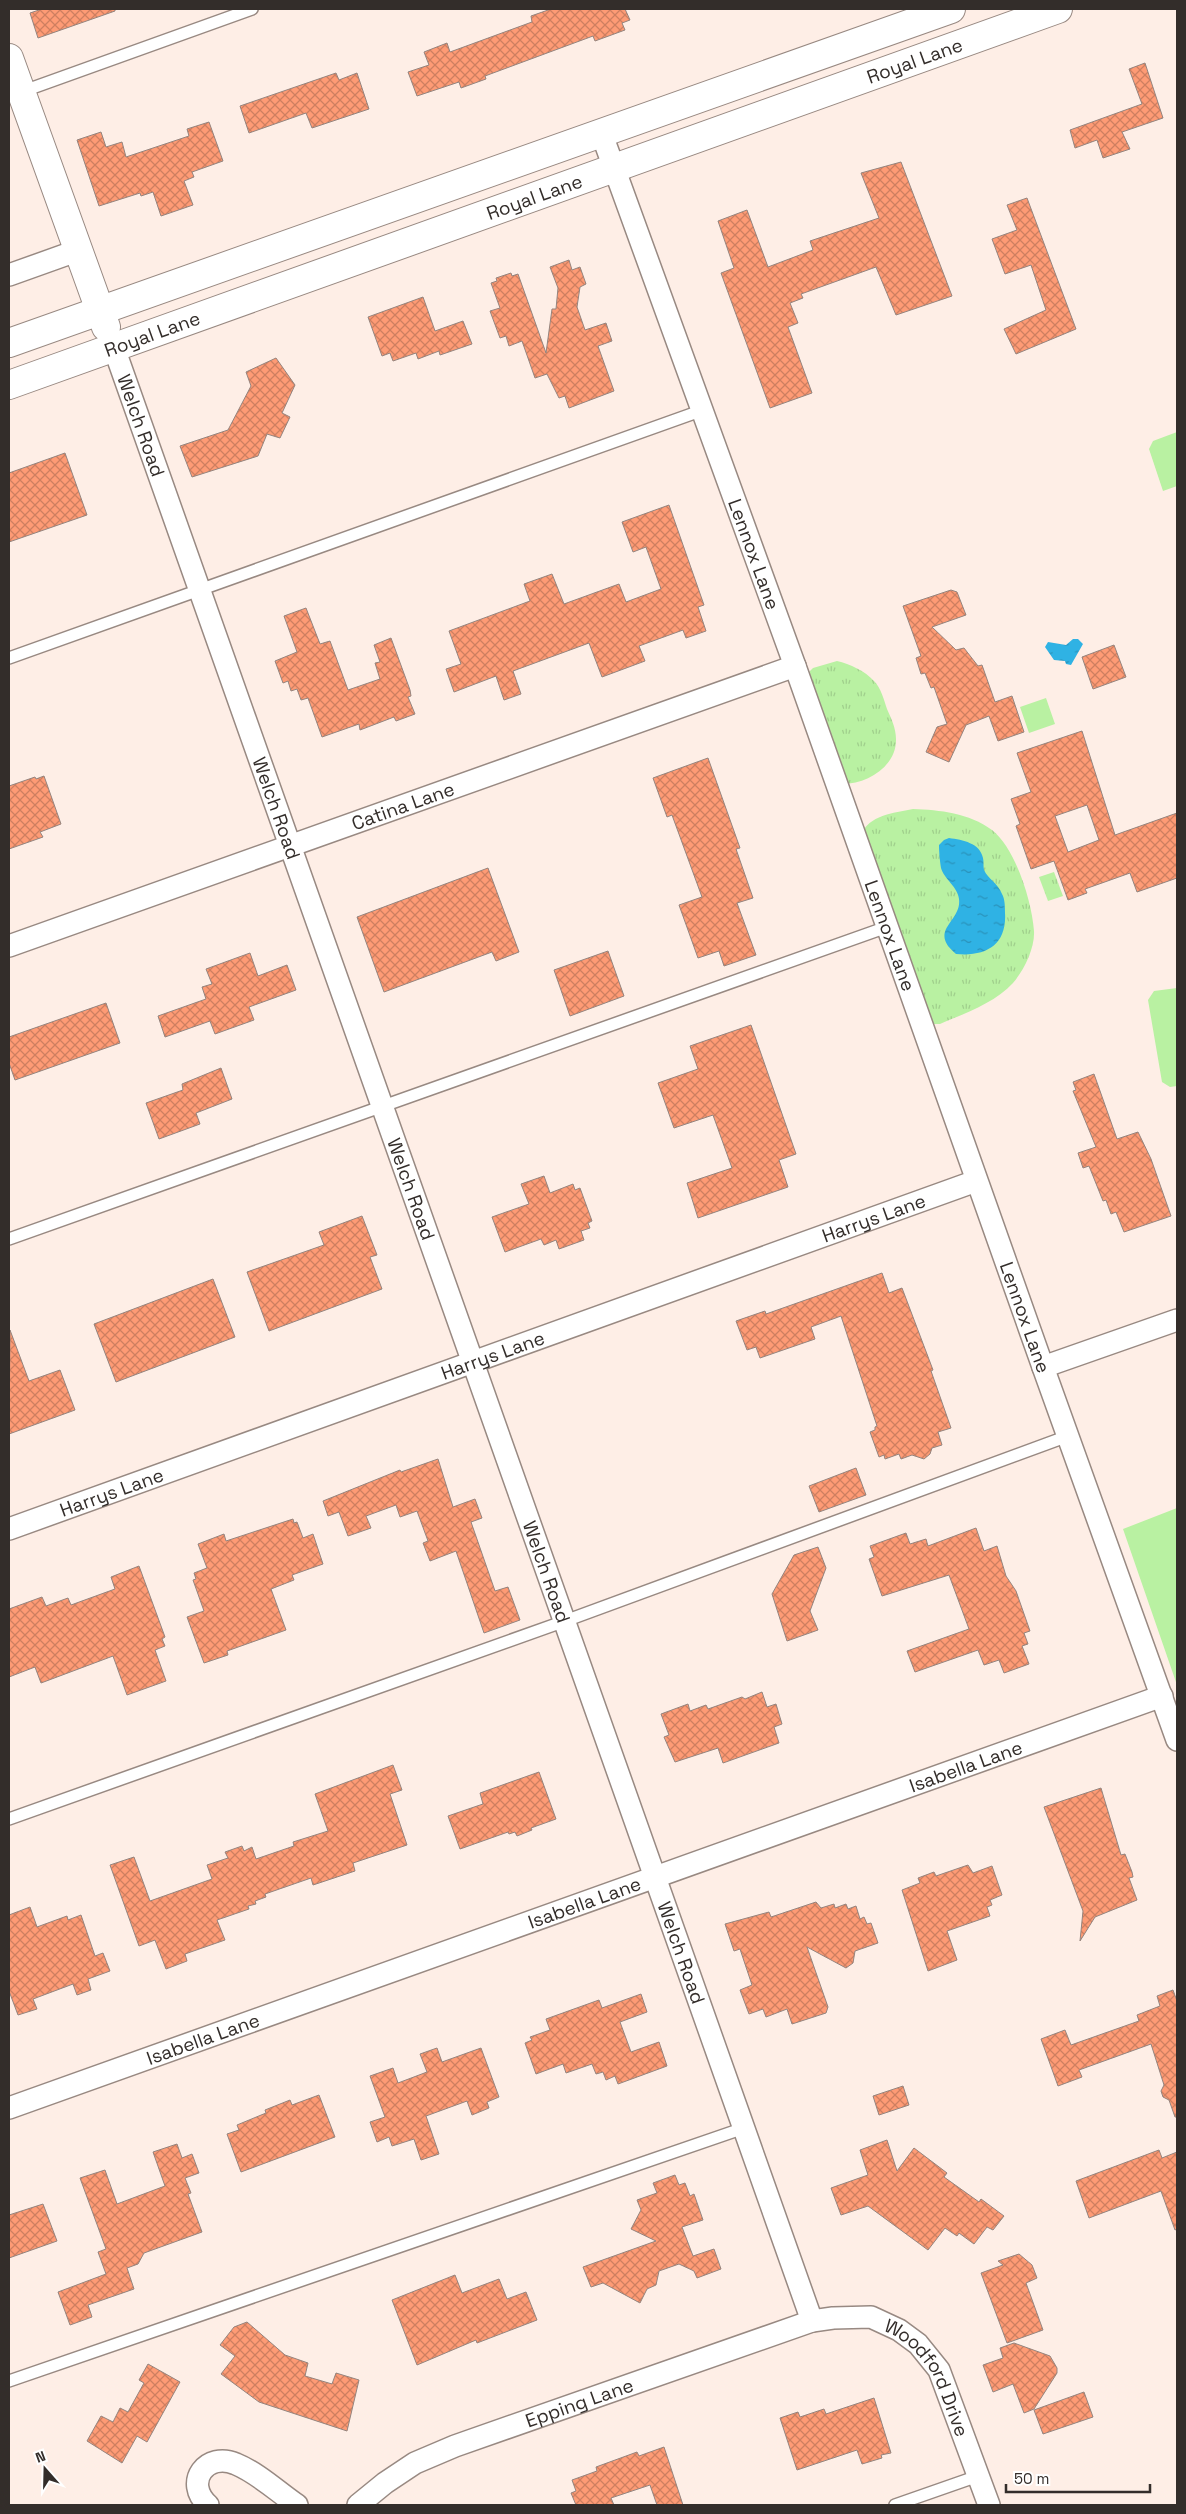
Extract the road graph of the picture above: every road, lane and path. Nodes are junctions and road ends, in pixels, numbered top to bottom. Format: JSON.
{"nodes":[{"id":1,"x":252,"y":9,"type":"edge"},
{"id":2,"x":1058,"y":9,"type":"edge"},
{"id":3,"x":941,"y":12,"type":"edge"},
{"id":4,"x":944,"y":50,"type":"junction"},
{"id":5,"x":13,"y":76,"type":"edge"},
{"id":6,"x":601,"y":132,"type":"junction"},
{"id":7,"x":614,"y":167,"type":"junction"},
{"id":8,"x":79,"y":250,"type":"junction"},
{"id":9,"x":9,"y":275,"type":"edge"},
{"id":10,"x":100,"y":310,"type":"junction"},
{"id":11,"x":9,"y":343,"type":"edge"},
{"id":12,"x":114,"y":348,"type":"junction"},
{"id":13,"x":9,"y":385,"type":"edge"},
{"id":14,"x":703,"y":410,"type":"junction"},
{"id":15,"x":199,"y":590,"type":"junction"},
{"id":16,"x":9,"y":658,"type":"edge"},
{"id":17,"x":795,"y":666,"type":"junction"},
{"id":18,"x":289,"y":846,"type":"junction"},
{"id":19,"x":887,"y":927,"type":"junction"},
{"id":20,"x":9,"y":946,"type":"edge"},
{"id":21,"x":382,"y":1105,"type":"junction"},
{"id":22,"x":976,"y":1180,"type":"junction"},
{"id":23,"x":9,"y":1239,"type":"edge"},
{"id":24,"x":1177,"y":1320,"type":"edge"},
{"id":25,"x":474,"y":1362,"type":"junction"},
{"id":26,"x":1042,"y":1367,"type":"junction"},
{"id":27,"x":1068,"y":1436,"type":"junction"},
{"id":28,"x":9,"y":1529,"type":"edge"},
{"id":29,"x":565,"y":1621,"type":"junction"},
{"id":30,"x":1162,"y":1696,"type":"junction"},
{"id":31,"x":1177,"y":1740,"type":"edge"},
{"id":32,"x":9,"y":1819,"type":"edge"},
{"id":33,"x":656,"y":1877,"type":"junction"},
{"id":34,"x":9,"y":2108,"type":"edge"},
{"id":35,"x":744,"y":2128,"type":"junction"},
{"id":36,"x":812,"y":2322,"type":"junction"},
{"id":37,"x":9,"y":2381,"type":"edge"},
{"id":38,"x":978,"y":2476,"type":"junction"},
{"id":39,"x":208,"y":2505,"type":"edge"},
{"id":40,"x":297,"y":2505,"type":"edge"},
{"id":41,"x":358,"y":2505,"type":"edge"},
{"id":42,"x":895,"y":2505,"type":"edge"},
{"id":43,"x":989,"y":2505,"type":"edge"}],
"edges":[{"from":1,"to":5,"type":"lane"},
{"from":2,"to":4,"type":"main road","name":"Royal Lane"},
{"from":3,"to":4,"type":"main road"},
{"from":3,"to":6,"type":"main road","name":"Royal Lane"},
{"from":4,"to":7,"type":"main road","name":"Royal Lane"},
{"from":5,"to":8,"type":"main road","name":"Welch Road"},
{"from":6,"to":7,"type":"street","name":"Lennox Lane"},
{"from":6,"to":10,"type":"main road","name":"Royal Lane"},
{"from":7,"to":12,"type":"main road","name":"Royal Lane"},
{"from":7,"to":14,"type":"street","name":"Lennox Lane"},
{"from":8,"to":9,"type":"street"},
{"from":8,"to":10,"type":"main road","name":"Welch Road"},
{"from":10,"to":11,"type":"main road","name":"Royal Lane"},
{"from":10,"to":12,"type":"main road","name":"Welch Road"},
{"from":12,"to":13,"type":"main road","name":"Royal Lane"},
{"from":12,"to":15,"type":"street","name":"Welch Road"},
{"from":14,"to":15,"type":"lane"},
{"from":14,"to":17,"type":"street","name":"Lennox Lane"},
{"from":15,"to":16,"type":"lane"},
{"from":15,"to":18,"type":"street","name":"Welch Road"},
{"from":17,"to":18,"type":"street","name":"Catina Lane"},
{"from":17,"to":19,"type":"street","name":"Lennox Lane"},
{"from":18,"to":20,"type":"street","name":"Catina Lane"},
{"from":18,"to":21,"type":"street","name":"Welch Road"},
{"from":19,"to":21,"type":"lane"},
{"from":19,"to":22,"type":"street","name":"Lennox Lane"},
{"from":21,"to":23,"type":"lane"},
{"from":21,"to":25,"type":"street","name":"Welch Road"},
{"from":22,"to":25,"type":"street","name":"Harrys Lane"},
{"from":22,"to":26,"type":"street","name":"Lennox Lane"},
{"from":24,"to":26,"type":"street"},
{"from":25,"to":28,"type":"street","name":"Harrys Lane"},
{"from":25,"to":29,"type":"street","name":"Welch Road"},
{"from":26,"to":27,"type":"street","name":"Lennox Lane"},
{"from":27,"to":29,"type":"lane"},
{"from":27,"to":30,"type":"street","name":"Lennox Lane"},
{"from":29,"to":32,"type":"lane"},
{"from":29,"to":33,"type":"street","name":"Welch Road"},
{"from":30,"to":31,"type":"street","name":"Lennox Lane"},
{"from":30,"to":33,"type":"street","name":"Isabella Lane"},
{"from":33,"to":34,"type":"street","name":"Isabella Lane"},
{"from":33,"to":35,"type":"street","name":"Welch Road"},
{"from":35,"to":36,"type":"street","name":"Welch Road"},
{"from":35,"to":37,"type":"lane"},
{"from":36,"to":38,"type":"street","name":"Woodford Drive"},
{"from":36,"to":41,"type":"street","name":"Epping Lane"},
{"from":38,"to":42,"type":"lane"},
{"from":38,"to":43,"type":"street","name":"Woodford Drive"},
{"from":39,"to":40,"type":"street"}]}
